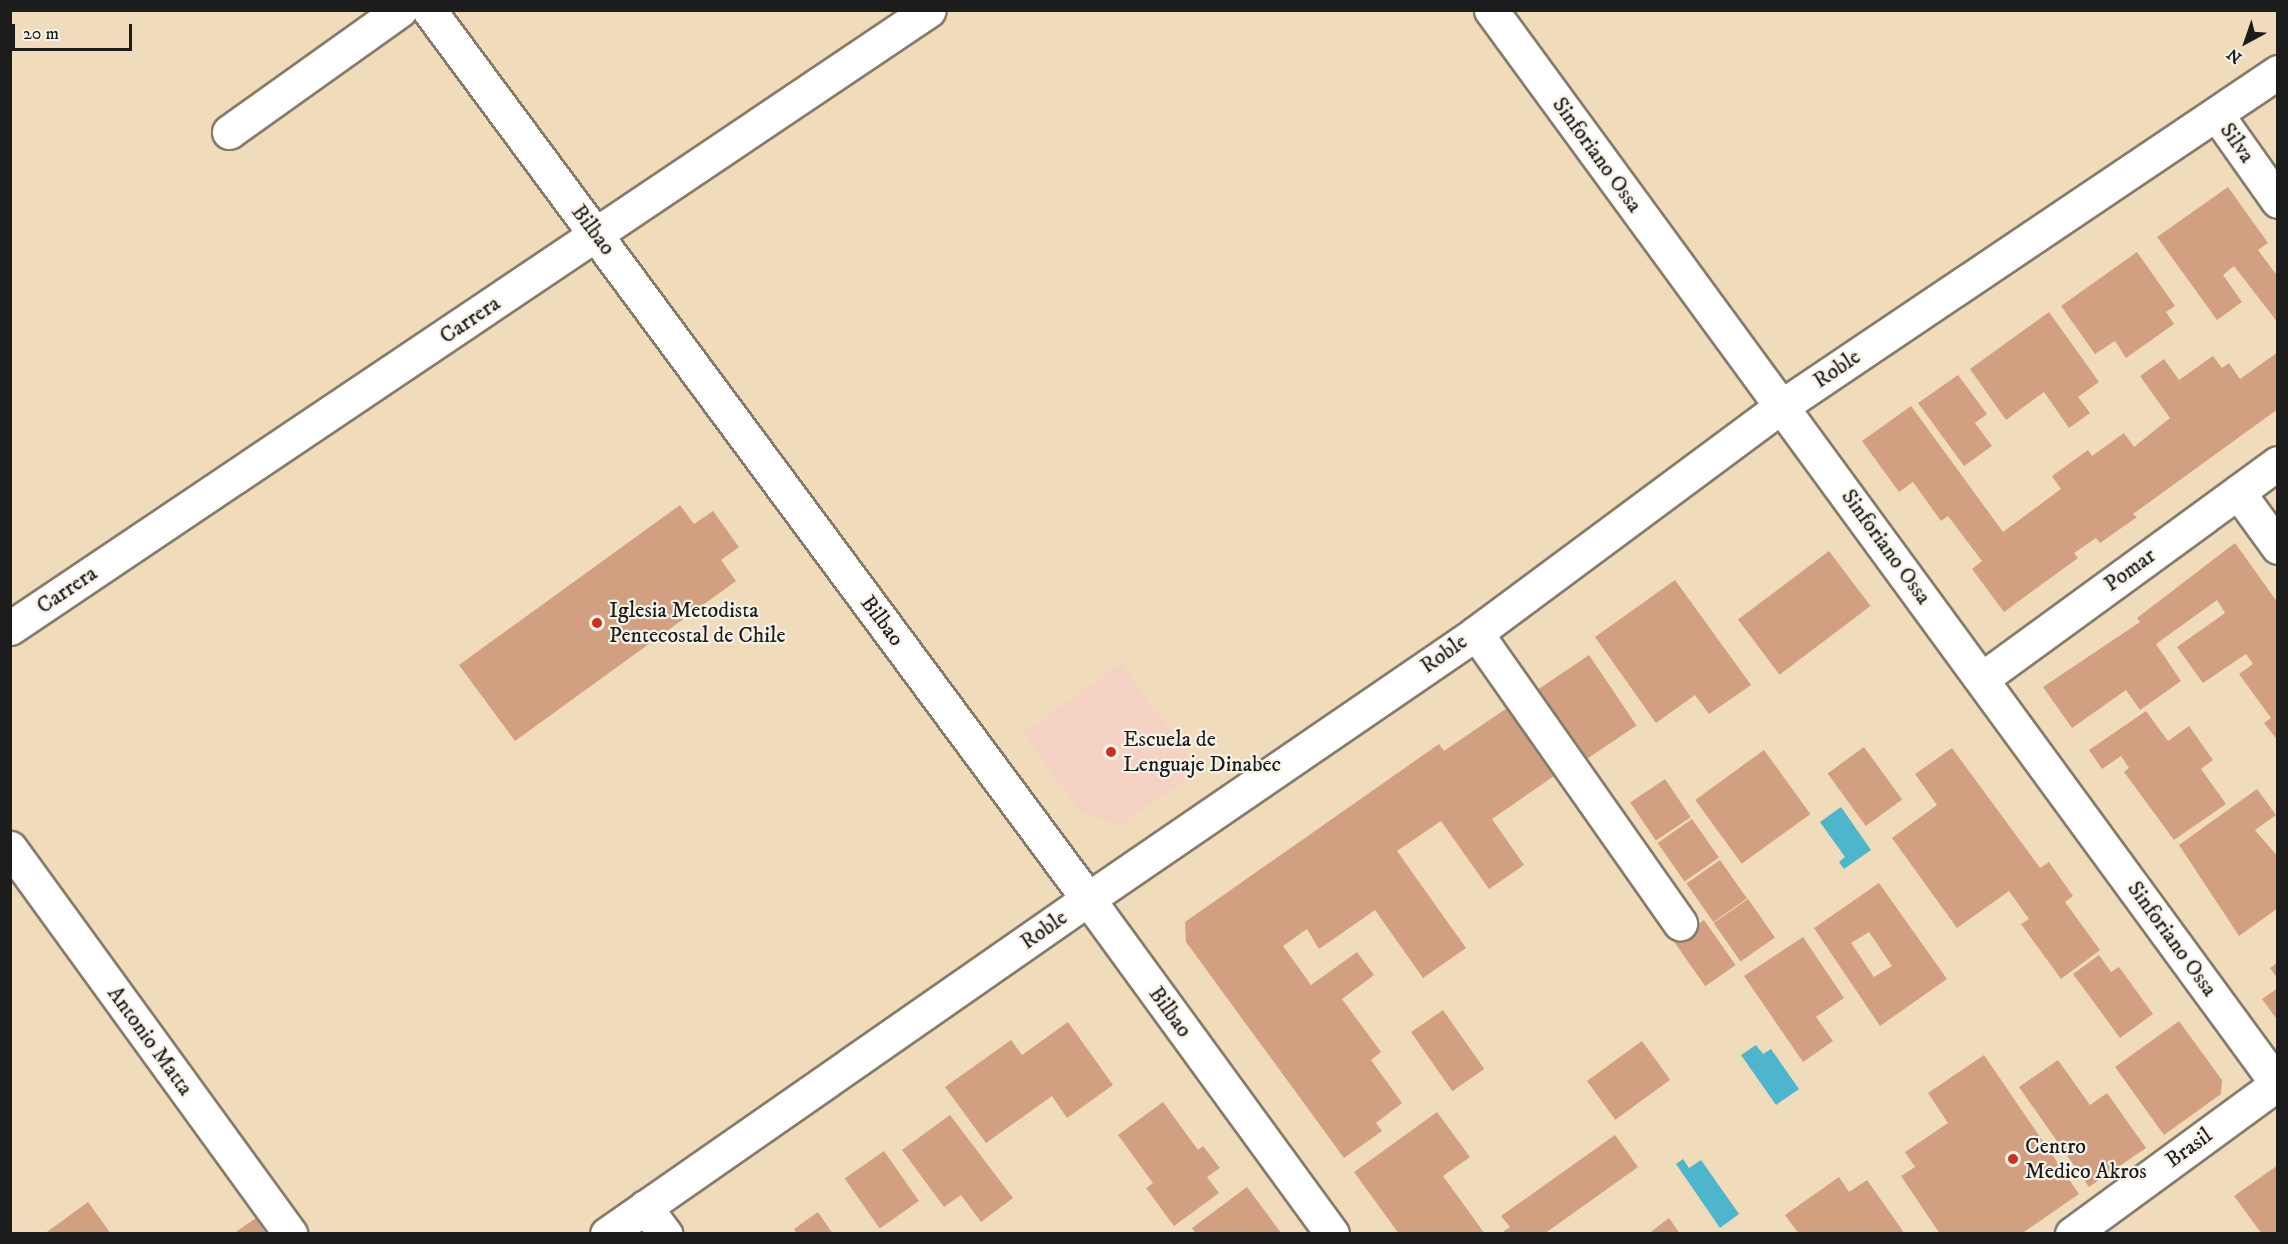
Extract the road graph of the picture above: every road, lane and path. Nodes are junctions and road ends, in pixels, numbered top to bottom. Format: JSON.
{"nodes":[{"id":1,"x":400,"y":10,"type":"edge"},
{"id":2,"x":429,"y":10,"type":"edge"},
{"id":3,"x":929,"y":10,"type":"edge"},
{"id":4,"x":1491,"y":10,"type":"edge"},
{"id":5,"x":2277,"y":72,"type":"edge"},
{"id":6,"x":2217,"y":115,"type":"junction"},
{"id":7,"x":229,"y":132,"type":"dead end"},
{"id":8,"x":2277,"y":201,"type":"edge"},
{"id":9,"x":596,"y":235,"type":"junction"},
{"id":10,"x":1782,"y":406,"type":"junction"},
{"id":11,"x":2277,"y":463,"type":"edge"},
{"id":12,"x":2238,"y":492,"type":"junction"},
{"id":13,"x":2277,"y":547,"type":"edge"},
{"id":14,"x":10,"y":628,"type":"edge"},
{"id":15,"x":1476,"y":633,"type":"junction"},
{"id":16,"x":1983,"y":678,"type":"junction"},
{"id":17,"x":10,"y":848,"type":"edge"},
{"id":18,"x":1088,"y":899,"type":"junction"},
{"id":19,"x":1680,"y":923,"type":"dead end"},
{"id":20,"x":2277,"y":1084,"type":"edge"},
{"id":21,"x":645,"y":1207,"type":"junction"},
{"id":22,"x":290,"y":1233,"type":"edge"},
{"id":23,"x":608,"y":1233,"type":"edge"},
{"id":24,"x":665,"y":1233,"type":"edge"},
{"id":25,"x":1332,"y":1233,"type":"edge"},
{"id":26,"x":2072,"y":1233,"type":"edge"}],
"edges":[{"from":1,"to":7,"type":"street"},
{"from":2,"to":9,"type":"street","name":"Bilbao"},
{"from":3,"to":9,"type":"street","name":"Carrera"},
{"from":4,"to":10,"type":"street","name":"Sinforiano Ossa"},
{"from":5,"to":6,"type":"street","name":"Roble"},
{"from":6,"to":8,"type":"street","name":"Silva"},
{"from":6,"to":10,"type":"street","name":"Roble"},
{"from":9,"to":14,"type":"street","name":"Carrera"},
{"from":9,"to":18,"type":"street","name":"Bilbao"},
{"from":10,"to":15,"type":"street","name":"Roble"},
{"from":10,"to":16,"type":"street","name":"Sinforiano Ossa"},
{"from":11,"to":12,"type":"street","name":"Pomar"},
{"from":12,"to":13,"type":"street"},
{"from":12,"to":16,"type":"street","name":"Pomar"},
{"from":15,"to":18,"type":"street","name":"Roble"},
{"from":15,"to":19,"type":"street"},
{"from":16,"to":20,"type":"street","name":"Sinforiano Ossa"},
{"from":17,"to":22,"type":"street","name":"Antonio Matta"},
{"from":18,"to":21,"type":"street","name":"Roble"},
{"from":18,"to":25,"type":"street","name":"Bilbao"},
{"from":20,"to":26,"type":"street","name":"Brasil"},
{"from":21,"to":23,"type":"street","name":"Roble"},
{"from":21,"to":24,"type":"street"}]}
